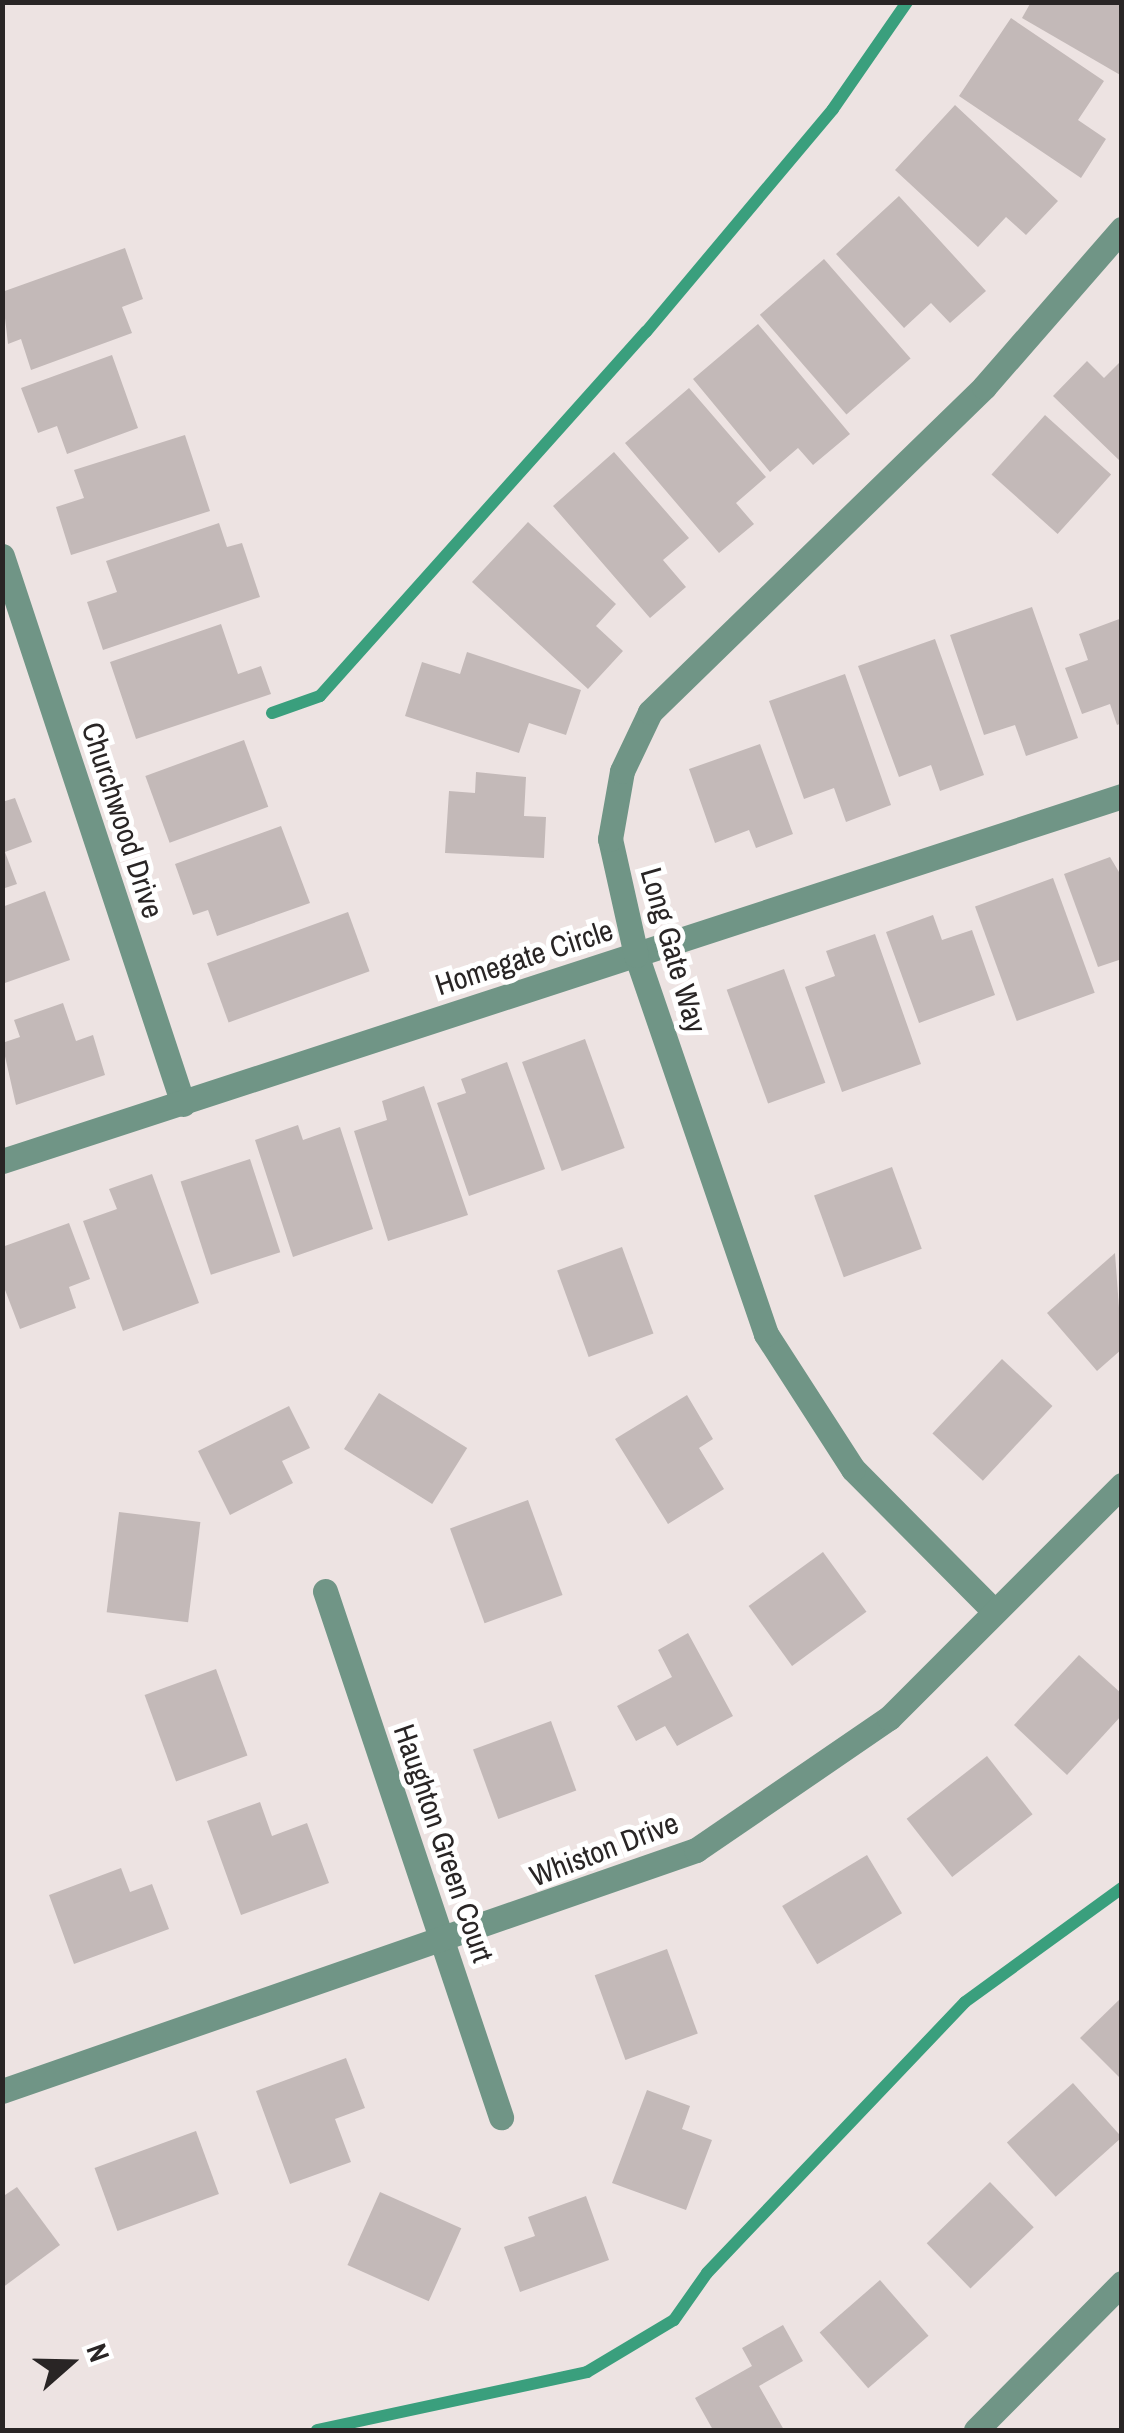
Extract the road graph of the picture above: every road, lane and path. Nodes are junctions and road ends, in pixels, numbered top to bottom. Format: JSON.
{"nodes":[{"id":1,"x":1122,"y":228,"type":"edge"},
{"id":2,"x":2,"y":556,"type":"edge"},
{"id":3,"x":1122,"y":796,"type":"edge"},
{"id":4,"x":636,"y":955,"type":"junction"},
{"id":5,"x":183,"y":1104,"type":"junction"},
{"id":6,"x":2,"y":1161,"type":"edge"},
{"id":7,"x":1122,"y":1485,"type":"edge"},
{"id":8,"x":324,"y":1591,"type":"dead end"},
{"id":9,"x":994,"y":1611,"type":"junction"},
{"id":10,"x":443,"y":1940,"type":"junction"},
{"id":11,"x":2,"y":2091,"type":"edge"},
{"id":12,"x":501,"y":2117,"type":"dead end"},
{"id":13,"x":1122,"y":2283,"type":"edge"},
{"id":14,"x":976,"y":2430,"type":"edge"}],
"edges":[{"from":1,"to":4,"type":"street","name":"Long Gate Way"},
{"from":2,"to":5,"type":"street","name":"Churchwood Drive"},
{"from":3,"to":4,"type":"street","name":"Homegate Circle"},
{"from":4,"to":5,"type":"street","name":"Homegate Circle"},
{"from":4,"to":9,"type":"street","name":"Long Gate Way"},
{"from":5,"to":6,"type":"street","name":"Homegate Circle"},
{"from":7,"to":9,"type":"street","name":"Whiston Drive"},
{"from":8,"to":10,"type":"street","name":"Haughton Green Court"},
{"from":9,"to":10,"type":"street","name":"Whiston Drive"},
{"from":10,"to":11,"type":"street","name":"Whiston Drive"},
{"from":10,"to":12,"type":"street","name":"Haughton Green Court"},
{"from":13,"to":14,"type":"street"}]}
